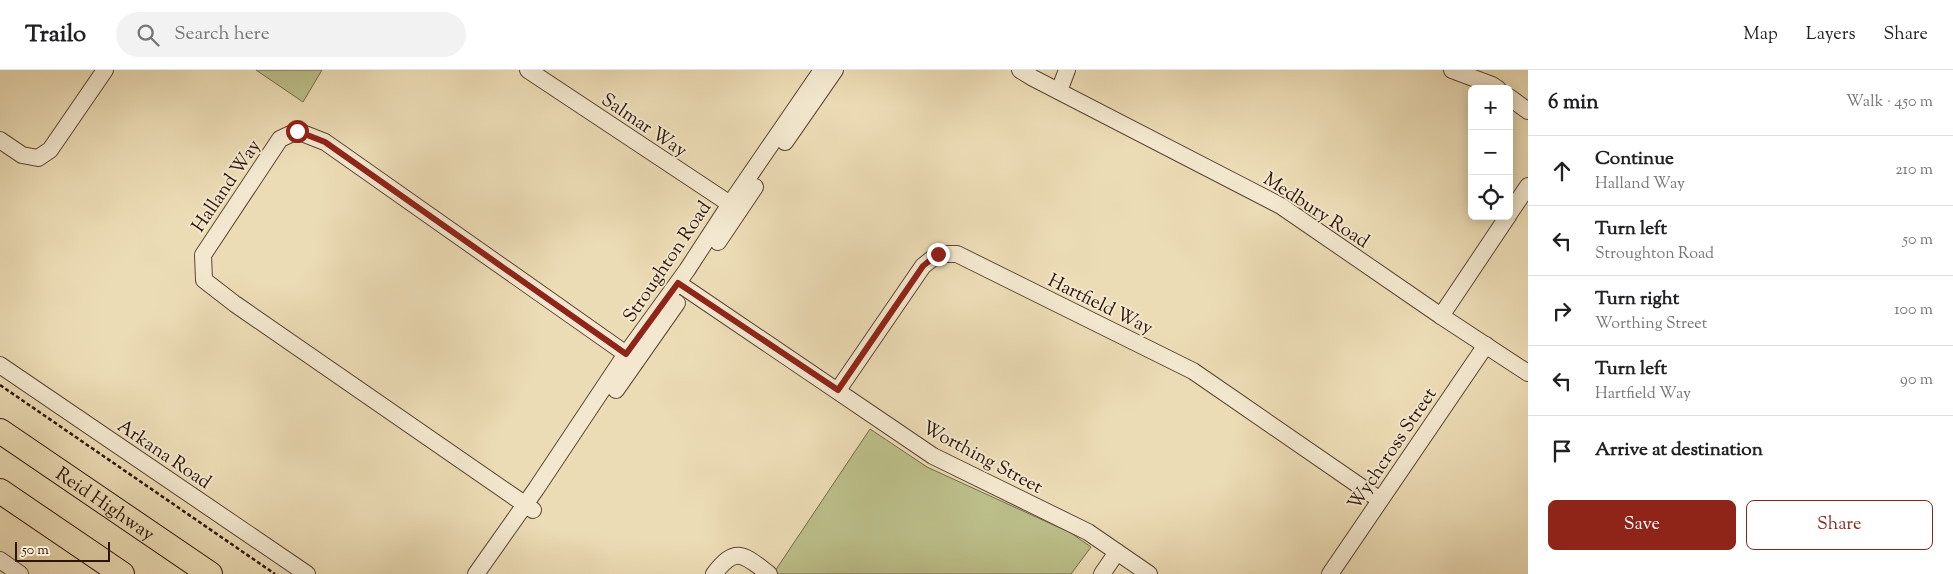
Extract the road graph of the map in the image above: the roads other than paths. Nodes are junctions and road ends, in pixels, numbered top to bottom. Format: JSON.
{"nodes":[{"id":1,"x":105,"y":70,"type":"edge"},
{"id":2,"x":528,"y":70,"type":"edge"},
{"id":3,"x":822,"y":70,"type":"edge"},
{"id":4,"x":835,"y":70,"type":"edge"},
{"id":5,"x":1020,"y":70,"type":"edge"},
{"id":6,"x":1067,"y":70,"type":"edge"},
{"id":7,"x":1452,"y":70,"type":"edge"},
{"id":8,"x":1492,"y":85,"type":"edge"},
{"id":9,"x":1059,"y":92,"type":"junction"},
{"id":10,"x":1513,"y":100,"type":"edge"},
{"id":11,"x":1528,"y":111,"type":"edge"},
{"id":12,"x":0,"y":140,"type":"edge"},
{"id":13,"x":1528,"y":186,"type":"edge"},
{"id":14,"x":734,"y":207,"type":"junction"},
{"id":15,"x":1513,"y":208,"type":"edge"},
{"id":16,"x":1505,"y":220,"type":"edge"},
{"id":17,"x":682,"y":286,"type":"junction"},
{"id":18,"x":1441,"y":316,"type":"junction"},
{"id":19,"x":1486,"y":345,"type":"junction"},
{"id":20,"x":631,"y":357,"type":"junction"},
{"id":21,"x":0,"y":365,"type":"edge"},
{"id":22,"x":1528,"y":372,"type":"edge"},
{"id":23,"x":838,"y":390,"type":"junction"},
{"id":24,"x":0,"y":431,"type":"edge"},
{"id":25,"x":0,"y":491,"type":"edge"},
{"id":26,"x":1380,"y":500,"type":"junction"},
{"id":27,"x":529,"y":507,"type":"junction"},
{"id":28,"x":1117,"y":552,"type":"junction"},
{"id":29,"x":0,"y":560,"type":"edge"},
{"id":30,"x":20,"y":574,"type":"edge"},
{"id":31,"x":122,"y":574,"type":"edge"},
{"id":32,"x":210,"y":574,"type":"edge"},
{"id":33,"x":307,"y":574,"type":"edge"},
{"id":34,"x":476,"y":574,"type":"edge"},
{"id":35,"x":490,"y":574,"type":"edge"},
{"id":36,"x":714,"y":574,"type":"edge"},
{"id":37,"x":769,"y":574,"type":"edge"},
{"id":38,"x":1102,"y":574,"type":"edge"},
{"id":39,"x":1150,"y":574,"type":"edge"},
{"id":40,"x":1330,"y":574,"type":"edge"}],
"edges":[{"from":1,"to":12,"type":"street"},
{"from":2,"to":14,"type":"street","name":"Salmar Way"},
{"from":3,"to":14,"type":"street","name":"Stroughton Road"},
{"from":4,"to":14,"type":"street","name":"Stroughton Road"},
{"from":5,"to":9,"type":"street","name":"Medbury Road"},
{"from":6,"to":9,"type":"street"},
{"from":7,"to":8,"type":"street"},
{"from":9,"to":18,"type":"street","name":"Medbury Road"},
{"from":10,"to":11,"type":"street"},
{"from":13,"to":15,"type":"street"},
{"from":14,"to":17,"type":"street","name":"Stroughton Road"},
{"from":16,"to":18,"type":"street"},
{"from":17,"to":20,"type":"street","name":"Stroughton Road"},
{"from":17,"to":23,"type":"street","name":"Worthing Street"},
{"from":18,"to":19,"type":"street","name":"Medbury Road"},
{"from":19,"to":22,"type":"street","name":"Medbury Road"},
{"from":19,"to":26,"type":"street","name":"Wychcross Street"},
{"from":20,"to":27,"type":"street","name":"Stroughton Road"},
{"from":20,"to":27,"type":"street","name":"Halland Way"},
{"from":21,"to":33,"type":"street","name":"Arkana Road"},
{"from":23,"to":26,"type":"street","name":"Hartfield Way"},
{"from":23,"to":28,"type":"street","name":"Worthing Street"},
{"from":24,"to":32,"type":"highway","name":"Reid Highway"},
{"from":25,"to":31,"type":"highway"},
{"from":26,"to":40,"type":"street","name":"Wychcross Street"},
{"from":27,"to":34,"type":"street","name":"Stroughton Road"},
{"from":27,"to":35,"type":"street","name":"Stroughton Road"},
{"from":28,"to":38,"type":"street"},
{"from":28,"to":39,"type":"street","name":"Worthing Street"},
{"from":29,"to":30,"type":"street"},
{"from":36,"to":37,"type":"street"}]}
